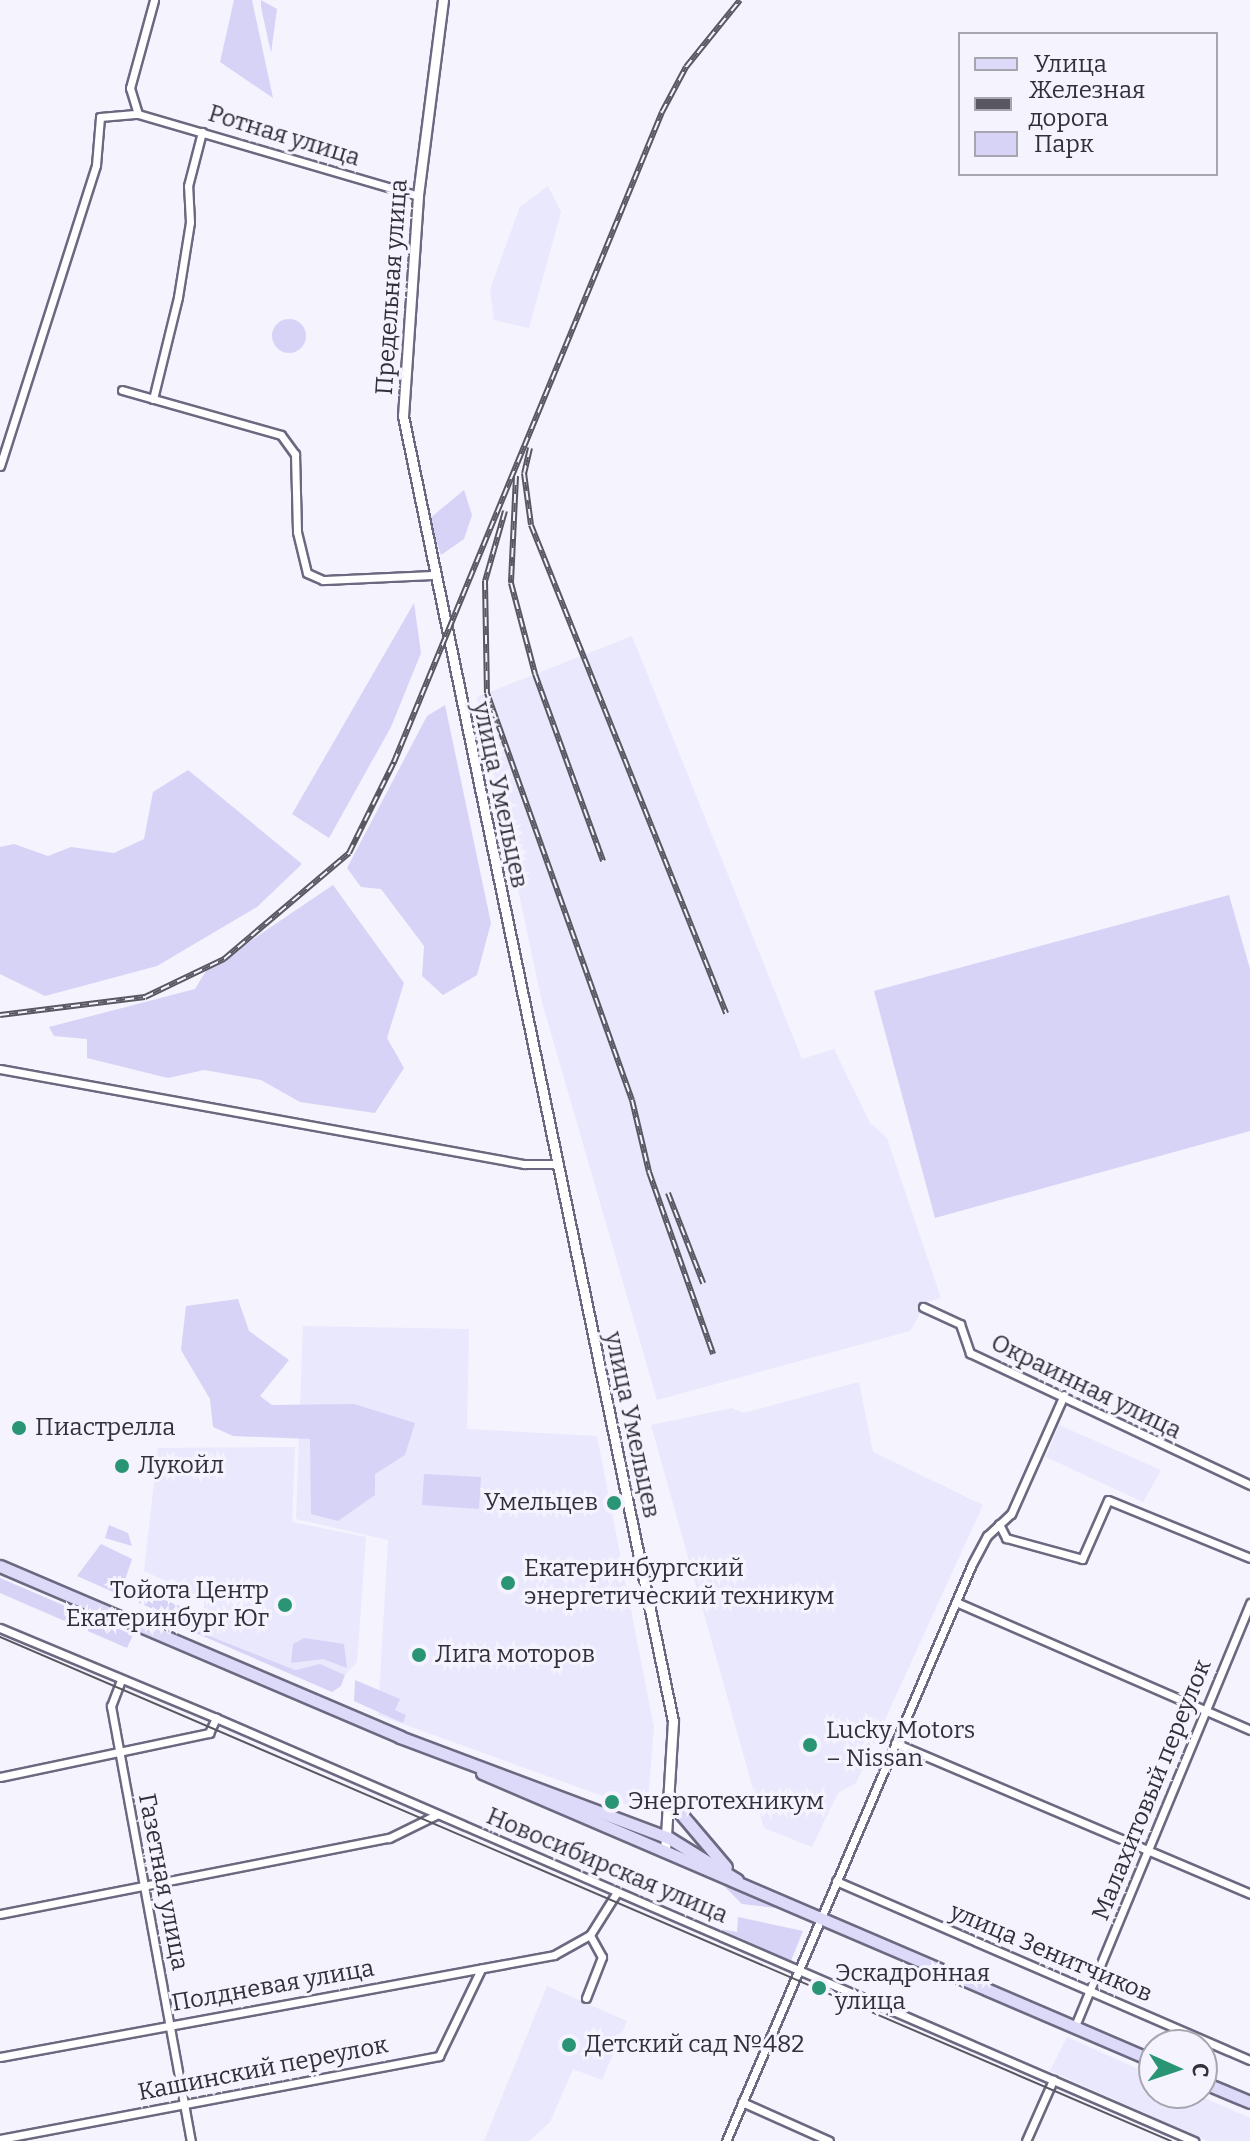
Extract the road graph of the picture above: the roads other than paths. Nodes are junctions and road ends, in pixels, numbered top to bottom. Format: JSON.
{"nodes":[{"id":1,"x":154,"y":0,"type":"edge"},
{"id":2,"x":443,"y":0,"type":"edge"},
{"id":3,"x":138,"y":114,"type":"junction"},
{"id":4,"x":202,"y":132,"type":"junction"},
{"id":5,"x":418,"y":196,"type":"junction"},
{"id":6,"x":122,"y":390,"type":"dead end"},
{"id":7,"x":153,"y":399,"type":"junction"},
{"id":8,"x":0,"y":466,"type":"edge"},
{"id":9,"x":434,"y":575,"type":"junction"},
{"id":10,"x":0,"y":1069,"type":"edge"},
{"id":11,"x":559,"y":1164,"type":"junction"},
{"id":12,"x":923,"y":1307,"type":"dead end"},
{"id":13,"x":1064,"y":1395,"type":"junction"},
{"id":14,"x":1250,"y":1485,"type":"edge"},
{"id":15,"x":999,"y":1524,"type":"junction"},
{"id":16,"x":1250,"y":1558,"type":"edge"},
{"id":17,"x":0,"y":1566,"type":"edge"},
{"id":18,"x":956,"y":1602,"type":"junction"},
{"id":19,"x":1250,"y":1603,"type":"edge"},
{"id":20,"x":0,"y":1628,"type":"edge"},
{"id":21,"x":121,"y":1680,"type":"junction"},
{"id":22,"x":1206,"y":1710,"type":"junction"},
{"id":23,"x":216,"y":1718,"type":"junction"},
{"id":24,"x":1250,"y":1730,"type":"edge"},
{"id":25,"x":895,"y":1743,"type":"junction"},
{"id":26,"x":119,"y":1755,"type":"junction"},
{"id":27,"x":451,"y":1758,"type":"junction"},
{"id":28,"x":0,"y":1777,"type":"edge"},
{"id":29,"x":671,"y":1802,"type":"junction"},
{"id":30,"x":436,"y":1815,"type":"junction"},
{"id":31,"x":669,"y":1838,"type":"junction"},
{"id":32,"x":1148,"y":1850,"type":"junction"},
{"id":33,"x":665,"y":1852,"type":"junction"},
{"id":34,"x":737,"y":1880,"type":"junction"},
{"id":35,"x":836,"y":1881,"type":"junction"},
{"id":36,"x":144,"y":1886,"type":"junction"},
{"id":37,"x":617,"y":1892,"type":"junction"},
{"id":38,"x":1250,"y":1894,"type":"edge"},
{"id":39,"x":0,"y":1914,"type":"edge"},
{"id":40,"x":821,"y":1917,"type":"junction"},
{"id":41,"x":590,"y":1935,"type":"junction"},
{"id":42,"x":481,"y":1969,"type":"junction"},
{"id":43,"x":800,"y":1970,"type":"junction"},
{"id":44,"x":1090,"y":1992,"type":"junction"},
{"id":45,"x":586,"y":1998,"type":"dead end"},
{"id":46,"x":171,"y":2025,"type":"junction"},
{"id":47,"x":1075,"y":2026,"type":"junction"},
{"id":48,"x":1138,"y":2054,"type":"edge"},
{"id":49,"x":0,"y":2057,"type":"edge"},
{"id":50,"x":1250,"y":2060,"type":"edge"},
{"id":51,"x":1053,"y":2080,"type":"junction"},
{"id":52,"x":1218,"y":2089,"type":"edge"},
{"id":53,"x":742,"y":2102,"type":"junction"},
{"id":54,"x":1250,"y":2102,"type":"edge"},
{"id":55,"x":184,"y":2105,"type":"junction"},
{"id":56,"x":0,"y":2139,"type":"edge"},
{"id":57,"x":191,"y":2141,"type":"edge"},
{"id":58,"x":726,"y":2141,"type":"edge"},
{"id":59,"x":829,"y":2141,"type":"edge"},
{"id":60,"x":1026,"y":2141,"type":"edge"},
{"id":61,"x":1194,"y":2141,"type":"edge"}],
"edges":[{"from":1,"to":3,"type":"street"},
{"from":2,"to":5,"type":"street","name":"Предельная улица"},
{"from":3,"to":4,"type":"street","name":"Ротная улица"},
{"from":3,"to":8,"type":"street"},
{"from":4,"to":5,"type":"street","name":"Ротная улица"},
{"from":4,"to":7,"type":"street"},
{"from":5,"to":9,"type":"street","name":"Предельная улица"},
{"from":6,"to":7,"type":"street"},
{"from":7,"to":9,"type":"street"},
{"from":9,"to":11,"type":"street","name":"улица Умельцев"},
{"from":10,"to":11,"type":"street"},
{"from":11,"to":29,"type":"street","name":"улица Умельцев"},
{"from":12,"to":13,"type":"street","name":"Окраинная улица"},
{"from":13,"to":14,"type":"street","name":"Окраинная улица"},
{"from":13,"to":15,"type":"street"},
{"from":15,"to":16,"type":"street"},
{"from":15,"to":18,"type":"street"},
{"from":17,"to":27,"type":"main road"},
{"from":18,"to":22,"type":"street"},
{"from":18,"to":25,"type":"street"},
{"from":19,"to":22,"type":"street","name":"Малахитовый переулок"},
{"from":20,"to":21,"type":"street","name":"Новосибирская улица"},
{"from":21,"to":23,"type":"street","name":"Новосибирская улица"},
{"from":21,"to":26,"type":"street","name":"Газетная улица"},
{"from":22,"to":24,"type":"street"},
{"from":22,"to":32,"type":"street","name":"Малахитовый переулок"},
{"from":23,"to":26,"type":"street"},
{"from":23,"to":30,"type":"street","name":"Новосибирская улица"},
{"from":25,"to":32,"type":"street"},
{"from":25,"to":35,"type":"street"},
{"from":26,"to":28,"type":"street"},
{"from":26,"to":36,"type":"street","name":"Газетная улица"},
{"from":27,"to":31,"type":"main road"},
{"from":27,"to":33,"type":"main road"},
{"from":29,"to":31,"type":"street","name":"улица Умельцев"},
{"from":29,"to":34,"type":"main road"},
{"from":30,"to":36,"type":"street"},
{"from":30,"to":37,"type":"street","name":"Новосибирская улица"},
{"from":31,"to":33,"type":"street","name":"улица Умельцев"},
{"from":31,"to":34,"type":"main road"},
{"from":32,"to":38,"type":"street"},
{"from":32,"to":44,"type":"street","name":"Малахитовый переулок"},
{"from":33,"to":34,"type":"main road"},
{"from":34,"to":40,"type":"main road"},
{"from":35,"to":40,"type":"street"},
{"from":35,"to":44,"type":"street","name":"улица Зенитчиков"},
{"from":36,"to":39,"type":"street"},
{"from":36,"to":46,"type":"street","name":"Газетная улица"},
{"from":37,"to":41,"type":"street"},
{"from":37,"to":43,"type":"street","name":"Новосибирская улица"},
{"from":40,"to":43,"type":"street"},
{"from":40,"to":47,"type":"main road"},
{"from":41,"to":42,"type":"street","name":"Полдневая улица"},
{"from":41,"to":45,"type":"street"},
{"from":42,"to":46,"type":"street","name":"Полдневая улица"},
{"from":42,"to":55,"type":"street","name":"Кашинский переулок"},
{"from":43,"to":51,"type":"street","name":"Новосибирская улица"},
{"from":43,"to":53,"type":"street"},
{"from":44,"to":47,"type":"street","name":"Малахитовый переулок"},
{"from":44,"to":50,"type":"street","name":"улица Зенитчиков"},
{"from":46,"to":49,"type":"street","name":"Полдневая улица"},
{"from":46,"to":55,"type":"street","name":"Газетная улица"},
{"from":47,"to":48,"type":"main road"},
{"from":51,"to":60,"type":"street"},
{"from":51,"to":61,"type":"street","name":"Новосибирская улица"},
{"from":52,"to":54,"type":"main road"},
{"from":53,"to":58,"type":"street"},
{"from":53,"to":59,"type":"street"},
{"from":55,"to":56,"type":"street","name":"Кашинский переулок"},
{"from":55,"to":57,"type":"street","name":"Газетная улица"}]}
